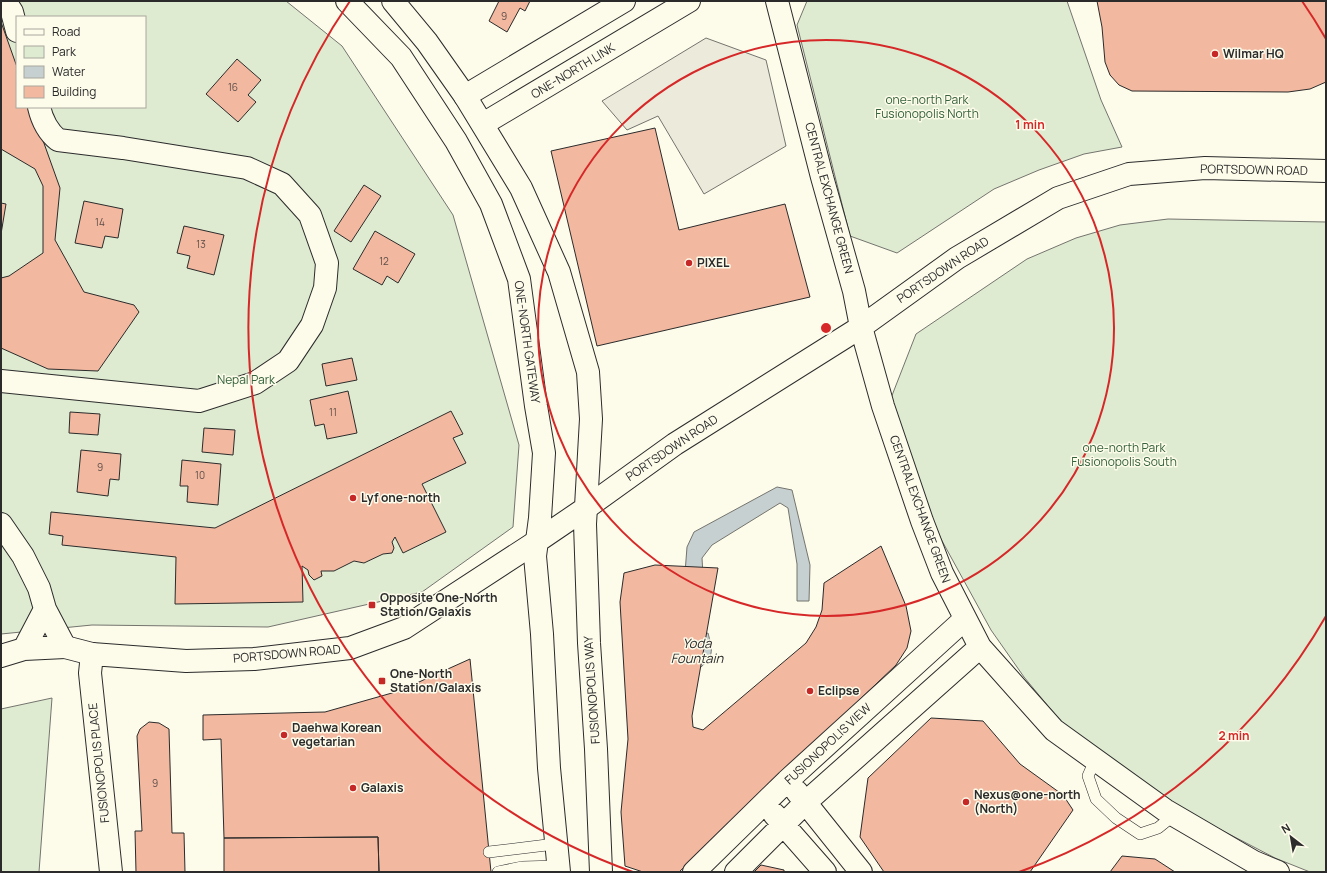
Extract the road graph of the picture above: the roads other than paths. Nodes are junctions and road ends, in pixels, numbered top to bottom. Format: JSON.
{"nodes":[{"id":1,"x":5,"y":1,"type":"edge"},
{"id":2,"x":347,"y":1,"type":"edge"},
{"id":3,"x":393,"y":1,"type":"edge"},
{"id":4,"x":624,"y":1,"type":"edge"},
{"id":5,"x":689,"y":1,"type":"edge"},
{"id":6,"x":777,"y":1,"type":"edge"},
{"id":7,"x":16,"y":27,"type":"edge"},
{"id":8,"x":465,"y":96,"type":"junction"},
{"id":9,"x":39,"y":108,"type":"edge"},
{"id":10,"x":438,"y":112,"type":"junction"},
{"id":11,"x":484,"y":124,"type":"junction"},
{"id":12,"x":456,"y":141,"type":"junction"},
{"id":13,"x":1326,"y":171,"type":"edge"},
{"id":14,"x":860,"y":327,"type":"junction"},
{"id":15,"x":1,"y":381,"type":"edge"},
{"id":16,"x":586,"y":508,"type":"junction"},
{"id":17,"x":1,"y":524,"type":"edge"},
{"id":18,"x":536,"y":542,"type":"junction"},
{"id":19,"x":45,"y":609,"type":"junction"},
{"id":20,"x":965,"y":619,"type":"junction"},
{"id":21,"x":65,"y":647,"type":"junction"},
{"id":22,"x":980,"y":647,"type":"junction"},
{"id":23,"x":24,"y":649,"type":"junction"},
{"id":24,"x":92,"y":654,"type":"junction"},
{"id":25,"x":1,"y":656,"type":"edge"},
{"id":26,"x":814,"y":756,"type":"junction"},
{"id":27,"x":1095,"y":760,"type":"junction"},
{"id":28,"x":788,"y":781,"type":"junction"},
{"id":29,"x":806,"y":802,"type":"junction"},
{"id":30,"x":763,"y":804,"type":"junction"},
{"id":31,"x":1174,"y":815,"type":"junction"},
{"id":32,"x":784,"y":823,"type":"junction"},
{"id":33,"x":555,"y":844,"type":"junction"},
{"id":34,"x":723,"y":844,"type":"junction"},
{"id":35,"x":489,"y":852,"type":"dead end"},
{"id":36,"x":1252,"y":867,"type":"edge"},
{"id":37,"x":559,"y":869,"type":"edge"},
{"id":38,"x":111,"y":872,"type":"edge"},
{"id":39,"x":498,"y":872,"type":"edge"},
{"id":40,"x":601,"y":872,"type":"edge"},
{"id":41,"x":694,"y":872,"type":"edge"},
{"id":42,"x":736,"y":872,"type":"edge"},
{"id":43,"x":825,"y":872,"type":"edge"},
{"id":44,"x":861,"y":872,"type":"edge"},
{"id":45,"x":1278,"y":872,"type":"edge"}],
"edges":[{"from":1,"to":7,"type":"street"},
{"from":2,"to":10,"type":"street","name":"ONE-NORTH GATEWAY"},
{"from":3,"to":8,"type":"street"},
{"from":4,"to":8,"type":"street"},
{"from":5,"to":11,"type":"street","name":"ONE-NORTH LINK"},
{"from":6,"to":14,"type":"street","name":"CENTRAL EXCHANGE GREEN"},
{"from":8,"to":10,"type":"street"},
{"from":8,"to":11,"type":"street"},
{"from":9,"to":15,"type":"street"},
{"from":10,"to":12,"type":"street","name":"ONE-NORTH GATEWAY"},
{"from":11,"to":12,"type":"street","name":"ONE-NORTH LINK"},
{"from":11,"to":16,"type":"street"},
{"from":12,"to":18,"type":"street","name":"ONE-NORTH GATEWAY"},
{"from":13,"to":14,"type":"street","name":"PORTSDOWN ROAD"},
{"from":14,"to":16,"type":"street","name":"PORTSDOWN ROAD"},
{"from":14,"to":20,"type":"street","name":"CENTRAL EXCHANGE GREEN"},
{"from":16,"to":18,"type":"street","name":"PORTSDOWN ROAD"},
{"from":16,"to":40,"type":"street","name":"FUSIONOPOLIS WAY"},
{"from":17,"to":19,"type":"street"},
{"from":18,"to":24,"type":"street","name":"PORTSDOWN ROAD"},
{"from":18,"to":33,"type":"street"},
{"from":19,"to":21,"type":"street"},
{"from":19,"to":23,"type":"street"},
{"from":20,"to":22,"type":"street","name":"CENTRAL EXCHANGE GREEN"},
{"from":20,"to":26,"type":"street","name":"FUSIONOPOLIS VIEW"},
{"from":21,"to":23,"type":"street","name":"PORTSDOWN ROAD"},
{"from":21,"to":24,"type":"street","name":"PORTSDOWN ROAD"},
{"from":22,"to":27,"type":"street","name":"CENTRAL EXCHANGE GREEN"},
{"from":22,"to":29,"type":"street"},
{"from":23,"to":25,"type":"street","name":"PORTSDOWN ROAD"},
{"from":24,"to":38,"type":"street","name":"FUSIONOPOLIS PLACE"},
{"from":26,"to":28,"type":"street","name":"FUSIONOPOLIS VIEW"},
{"from":26,"to":34,"type":"lane"},
{"from":27,"to":31,"type":"street","name":"CENTRAL EXCHANGE GREEN"},
{"from":27,"to":31,"type":"lane"},
{"from":28,"to":29,"type":"street"},
{"from":28,"to":30,"type":"street","name":"FUSIONOPOLIS VIEW"},
{"from":29,"to":32,"type":"street"},
{"from":29,"to":44,"type":"street"},
{"from":30,"to":32,"type":"street"},
{"from":30,"to":34,"type":"street","name":"FUSIONOPOLIS VIEW"},
{"from":31,"to":36,"type":"street","name":"CENTRAL EXCHANGE GREEN"},
{"from":32,"to":42,"type":"street"},
{"from":32,"to":43,"type":"street"},
{"from":33,"to":35,"type":"lane"},
{"from":33,"to":37,"type":"street"},
{"from":34,"to":41,"type":"street","name":"FUSIONOPOLIS VIEW"},
{"from":36,"to":45,"type":"street","name":"CENTRAL EXCHANGE GREEN"},
{"from":37,"to":39,"type":"lane"}]}
